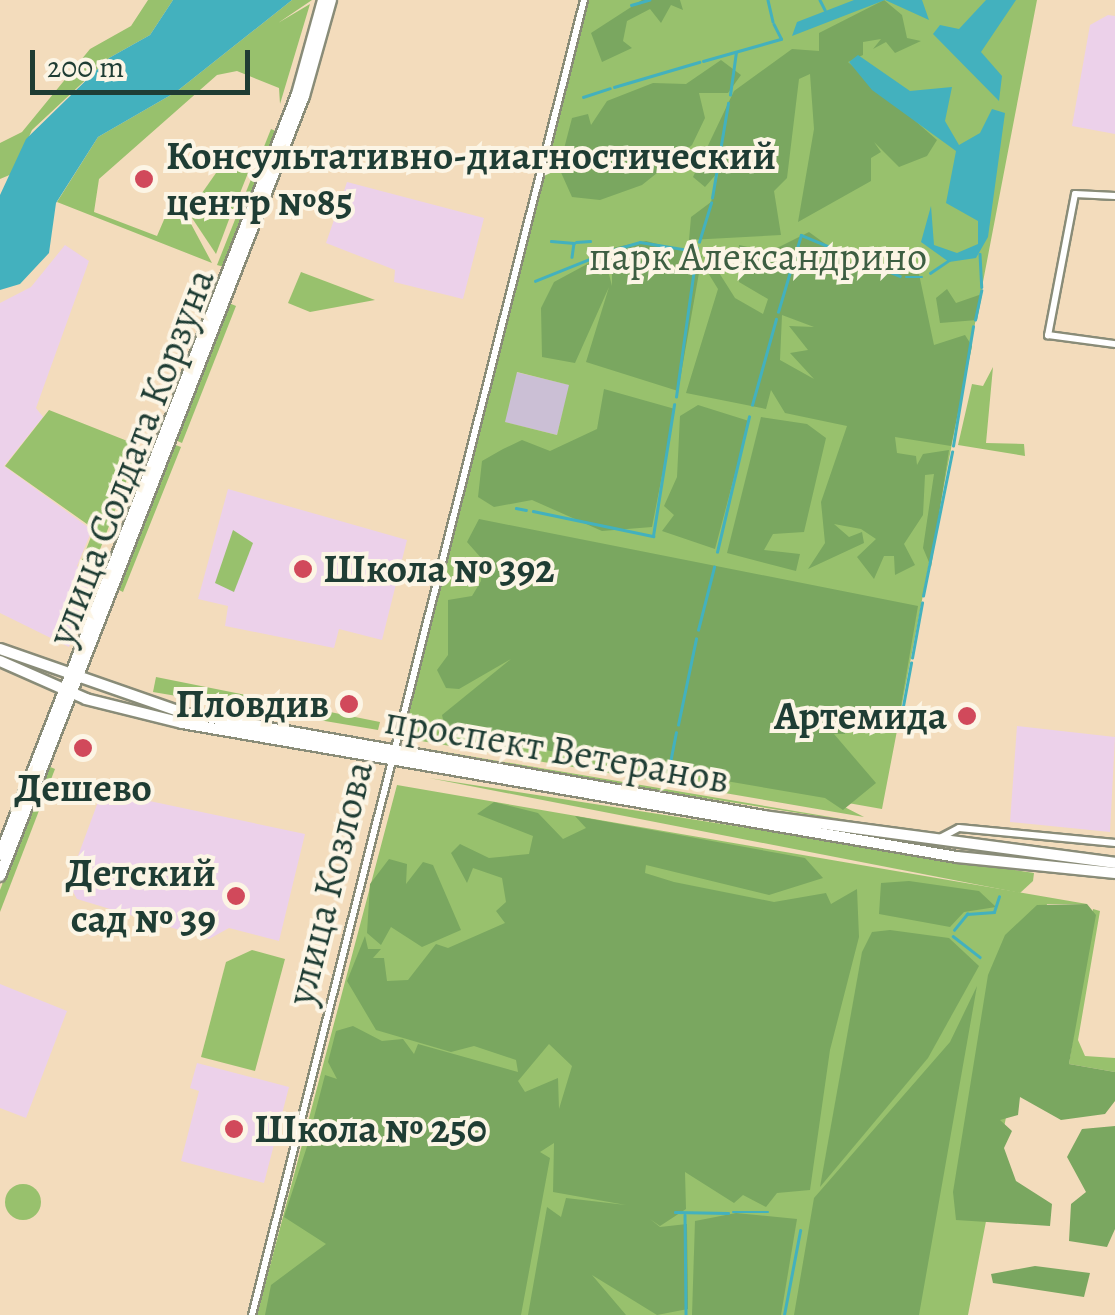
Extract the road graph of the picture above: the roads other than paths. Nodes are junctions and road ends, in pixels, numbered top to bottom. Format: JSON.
{"nodes":[{"id":1,"x":323,"y":0,"type":"edge"},
{"id":2,"x":331,"y":0,"type":"edge"},
{"id":3,"x":584,"y":0,"type":"edge"},
{"id":4,"x":1115,"y":196,"type":"edge"},
{"id":5,"x":1115,"y":344,"type":"edge"},
{"id":6,"x":0,"y":649,"type":"edge"},
{"id":7,"x":1,"y":662,"type":"edge"},
{"id":8,"x":70,"y":686,"type":"junction"},
{"id":9,"x":392,"y":757,"type":"junction"},
{"id":10,"x":935,"y":843,"type":"junction"},
{"id":11,"x":1115,"y":843,"type":"edge"},
{"id":12,"x":0,"y":855,"type":"edge"},
{"id":13,"x":1115,"y":863,"type":"edge"},
{"id":14,"x":1115,"y":873,"type":"edge"},
{"id":15,"x":0,"y":876,"type":"edge"},
{"id":16,"x":252,"y":1315,"type":"edge"}],
"edges":[{"from":1,"to":8,"type":"main road","name":"улица Солдата Корзуна"},
{"from":2,"to":8,"type":"main road","name":"улица Солдата Корзуна"},
{"from":3,"to":9,"type":"street","name":"улица Козлова"},
{"from":4,"to":5,"type":"street"},
{"from":6,"to":8,"type":"main road","name":"проспект Ветеранов"},
{"from":7,"to":8,"type":"main road","name":"проспект Ветеранов"},
{"from":8,"to":9,"type":"main road","name":"проспект Ветеранов"},
{"from":8,"to":12,"type":"main road","name":"улица Солдата Корзуна"},
{"from":8,"to":15,"type":"main road","name":"улица Солдата Корзуна"},
{"from":9,"to":10,"type":"main road","name":"проспект Ветеранов"},
{"from":9,"to":14,"type":"main road","name":"проспект Ветеранов"},
{"from":9,"to":16,"type":"street","name":"улица Козлова"},
{"from":10,"to":11,"type":"street"},
{"from":10,"to":13,"type":"main road","name":"проспект Ветеранов"}]}
